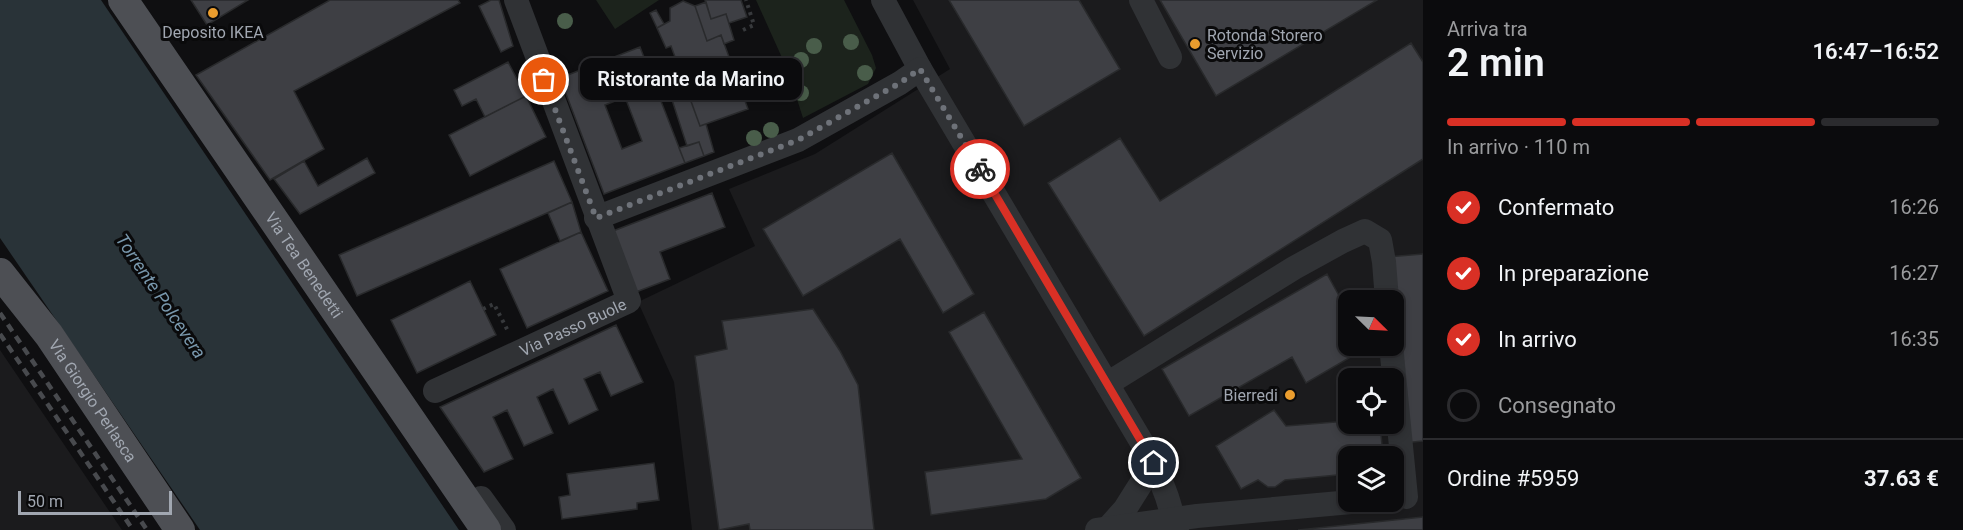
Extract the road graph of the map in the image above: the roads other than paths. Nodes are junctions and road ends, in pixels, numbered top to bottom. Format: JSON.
{"nodes":[{"id":1,"x":123,"y":0,"type":"edge"},
{"id":2,"x":516,"y":0,"type":"edge"},
{"id":3,"x":883,"y":0,"type":"edge"},
{"id":4,"x":1141,"y":0,"type":"edge"},
{"id":5,"x":1170,"y":57,"type":"dead end"},
{"id":6,"x":920,"y":69,"type":"junction"},
{"id":7,"x":596,"y":218,"type":"junction"},
{"id":8,"x":0,"y":273,"type":"edge"},
{"id":9,"x":1386,"y":290,"type":"edge"},
{"id":10,"x":1392,"y":356,"type":"edge"},
{"id":11,"x":1107,"y":384,"type":"junction"},
{"id":12,"x":435,"y":391,"type":"dead end"},
{"id":13,"x":1154,"y":463,"type":"junction"},
{"id":14,"x":446,"y":471,"type":"junction"},
{"id":15,"x":1407,"y":496,"type":"edge"},
{"id":16,"x":1338,"y":505,"type":"edge"},
{"id":17,"x":1253,"y":521,"type":"edge"},
{"id":18,"x":1175,"y":525,"type":"edge"},
{"id":19,"x":1103,"y":529,"type":"edge"},
{"id":20,"x":180,"y":530,"type":"edge"},
{"id":21,"x":486,"y":530,"type":"edge"},
{"id":22,"x":504,"y":530,"type":"edge"}],
"edges":[{"from":1,"to":14,"type":"main road","name":"Via Tea Benedetti"},
{"from":2,"to":7,"type":"street"},
{"from":3,"to":6,"type":"street"},
{"from":4,"to":5,"type":"street"},
{"from":6,"to":7,"type":"street"},
{"from":6,"to":11,"type":"street"},
{"from":7,"to":12,"type":"street","name":"Via Passo Buole"},
{"from":8,"to":20,"type":"main road","name":"Via Giorgio Perlasca"},
{"from":9,"to":11,"type":"street"},
{"from":10,"to":15,"type":"street"},
{"from":11,"to":13,"type":"street"},
{"from":13,"to":18,"type":"street"},
{"from":13,"to":19,"type":"street"},
{"from":14,"to":21,"type":"main road","name":"Via Tea Benedetti"},
{"from":14,"to":22,"type":"street"},
{"from":16,"to":17,"type":"street"},
{"from":17,"to":18,"type":"street"},
{"from":18,"to":19,"type":"street"}]}
